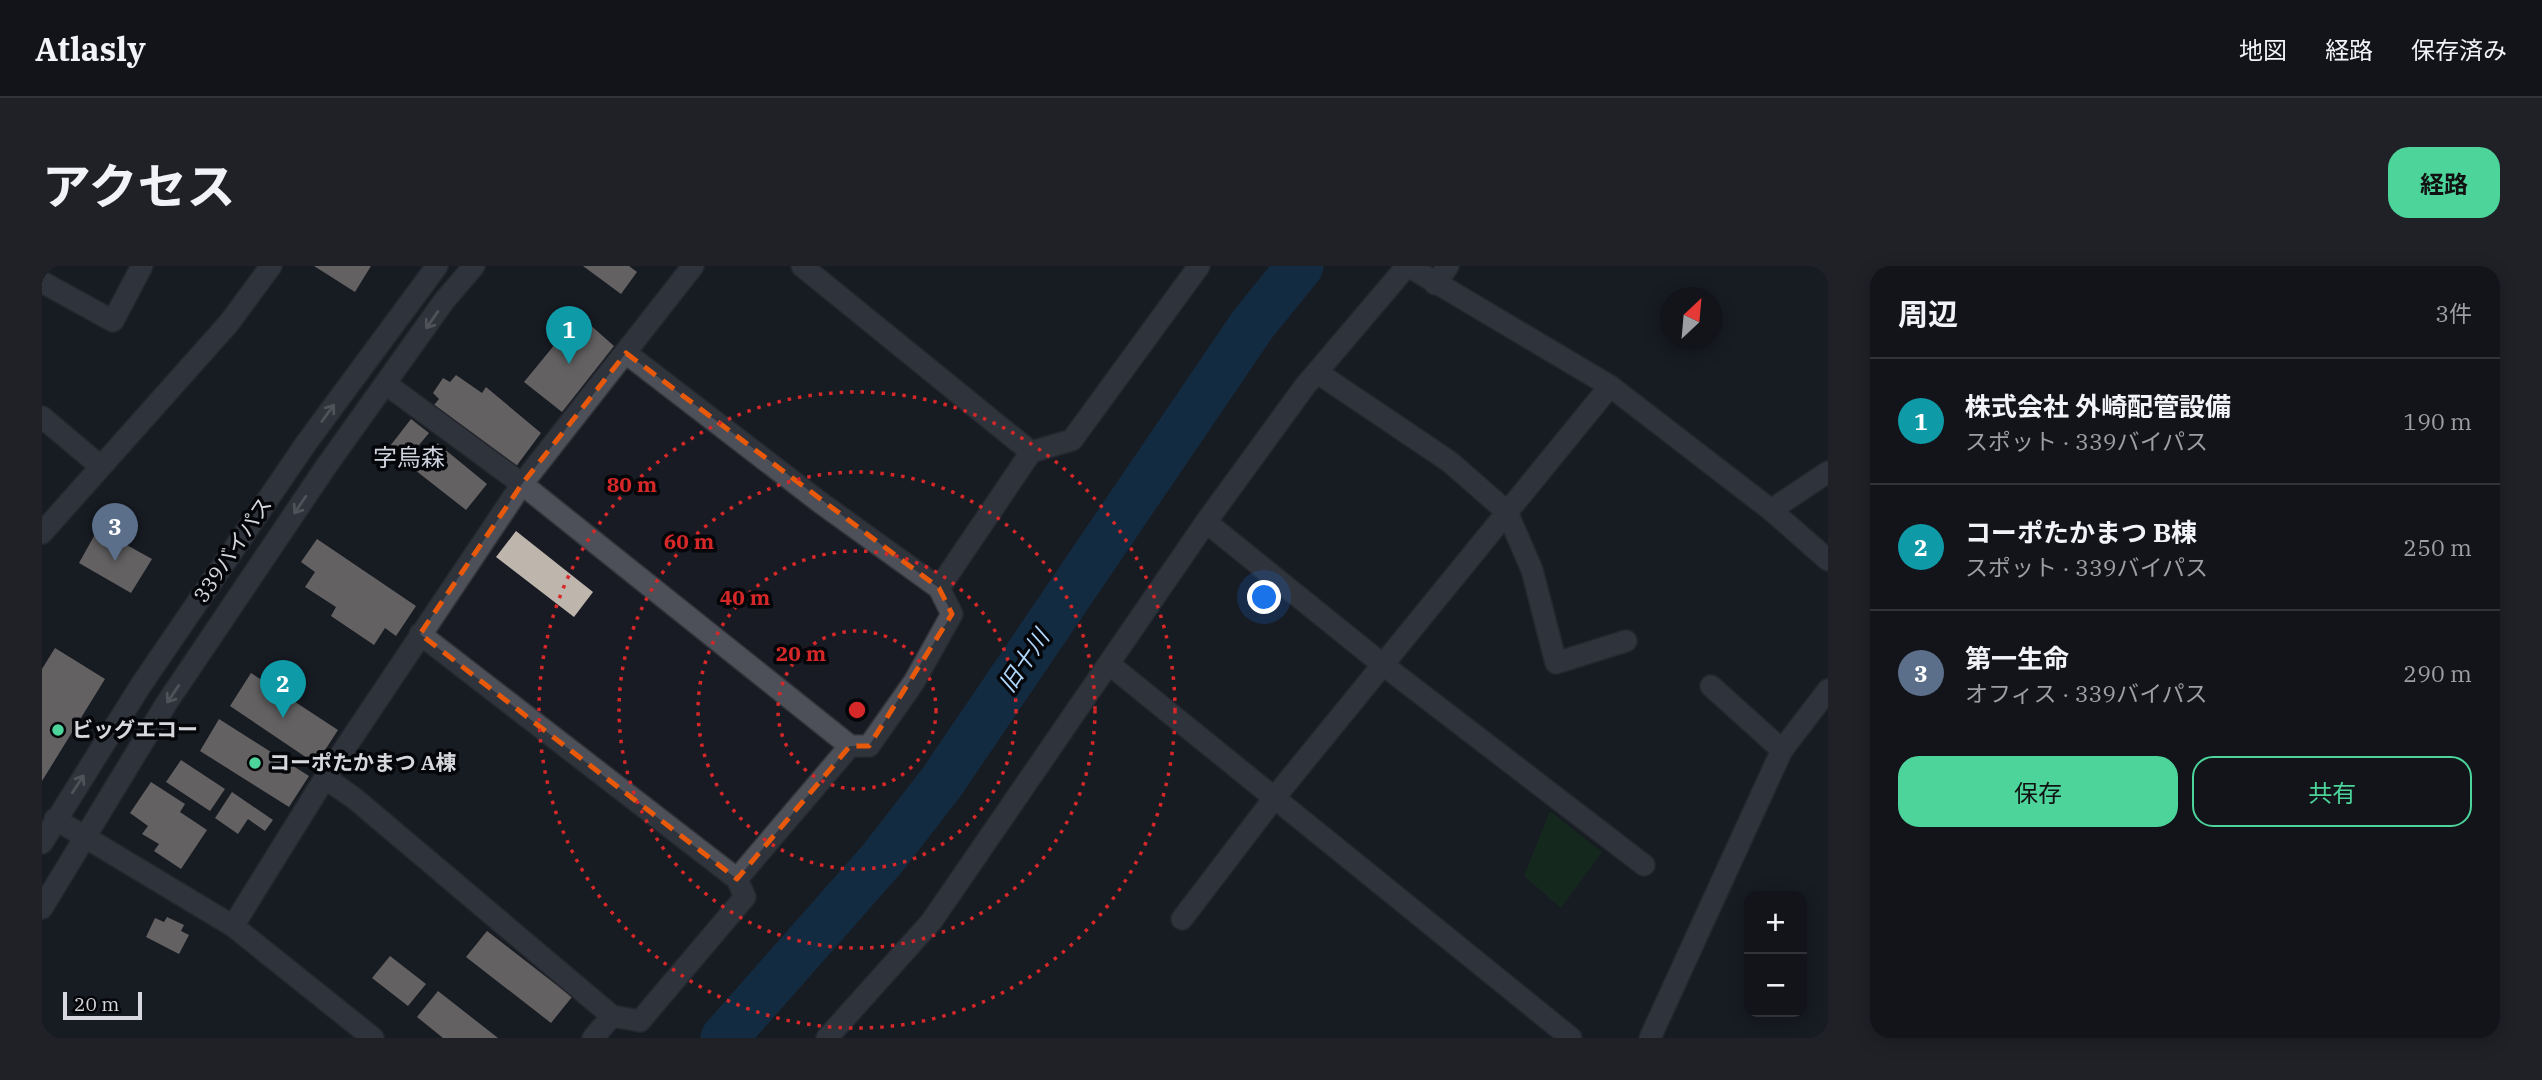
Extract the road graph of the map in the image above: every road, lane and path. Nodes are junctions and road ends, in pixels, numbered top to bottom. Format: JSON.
{"nodes":[{"id":1,"x":142,"y":266,"type":"edge"},
{"id":2,"x":271,"y":266,"type":"edge"},
{"id":3,"x":436,"y":266,"type":"edge"},
{"id":4,"x":474,"y":266,"type":"edge"},
{"id":5,"x":693,"y":266,"type":"edge"},
{"id":6,"x":802,"y":266,"type":"edge"},
{"id":7,"x":1199,"y":266,"type":"edge"},
{"id":8,"x":1407,"y":266,"type":"edge"},
{"id":9,"x":1448,"y":266,"type":"edge"},
{"id":10,"x":42,"y":282,"type":"edge"},
{"id":11,"x":1435,"y":284,"type":"junction"},
{"id":12,"x":626,"y":353,"type":"junction"},
{"id":13,"x":1318,"y":373,"type":"junction"},
{"id":14,"x":386,"y":384,"type":"junction"},
{"id":15,"x":1610,"y":386,"type":"junction"},
{"id":16,"x":42,"y":417,"type":"edge"},
{"id":17,"x":1031,"y":452,"type":"junction"},
{"id":18,"x":100,"y":466,"type":"junction"},
{"id":19,"x":1828,"y":472,"type":"edge"},
{"id":20,"x":522,"y":484,"type":"junction"},
{"id":21,"x":1771,"y":510,"type":"junction"},
{"id":22,"x":1507,"y":512,"type":"junction"},
{"id":23,"x":1206,"y":522,"type":"junction"},
{"id":24,"x":42,"y":533,"type":"edge"},
{"id":25,"x":1828,"y":559,"type":"edge"},
{"id":26,"x":939,"y":588,"type":"junction"},
{"id":27,"x":420,"y":634,"type":"junction"},
{"id":28,"x":1626,"y":641,"type":"dead end"},
{"id":29,"x":1109,"y":664,"type":"junction"},
{"id":30,"x":1382,"y":664,"type":"junction"},
{"id":31,"x":1711,"y":686,"type":"dead end"},
{"id":32,"x":1828,"y":690,"type":"edge"},
{"id":33,"x":850,"y":746,"type":"junction"},
{"id":34,"x":1782,"y":750,"type":"junction"},
{"id":35,"x":325,"y":778,"type":"junction"},
{"id":36,"x":1275,"y":797,"type":"junction"},
{"id":37,"x":55,"y":819,"type":"junction"},
{"id":38,"x":85,"y":839,"type":"junction"},
{"id":39,"x":42,"y":842,"type":"edge"},
{"id":40,"x":1644,"y":865,"type":"dead end"},
{"id":41,"x":737,"y":879,"type":"junction"},
{"id":42,"x":45,"y":898,"type":"edge"},
{"id":43,"x":1182,"y":919,"type":"dead end"},
{"id":44,"x":233,"y":926,"type":"junction"},
{"id":45,"x":612,"y":1016,"type":"junction"},
{"id":46,"x":373,"y":1038,"type":"edge"},
{"id":47,"x":593,"y":1038,"type":"edge"},
{"id":48,"x":827,"y":1038,"type":"edge"},
{"id":49,"x":1571,"y":1038,"type":"edge"},
{"id":50,"x":1650,"y":1038,"type":"edge"}],
"edges":[{"from":1,"to":10,"type":"street"},
{"from":2,"to":18,"type":"street"},
{"from":37,"to":3,"type":"street","name":"339バイパス","one_way":true},
{"from":4,"to":14,"type":"street","one_way":true},
{"from":5,"to":12,"type":"street"},
{"from":6,"to":17,"type":"street"},
{"from":7,"to":17,"type":"street"},
{"from":8,"to":11,"type":"street"},
{"from":8,"to":13,"type":"street"},
{"from":9,"to":11,"type":"street"},
{"from":11,"to":15,"type":"street"},
{"from":12,"to":20,"type":"street"},
{"from":12,"to":26,"type":"street"},
{"from":13,"to":22,"type":"street"},
{"from":13,"to":23,"type":"street"},
{"from":14,"to":20,"type":"street"},
{"from":14,"to":38,"type":"street","one_way":true},
{"from":15,"to":21,"type":"street"},
{"from":15,"to":22,"type":"street"},
{"from":16,"to":18,"type":"street"},
{"from":17,"to":26,"type":"street"},
{"from":18,"to":24,"type":"street"},
{"from":19,"to":21,"type":"street"},
{"from":20,"to":27,"type":"street"},
{"from":20,"to":33,"type":"street"},
{"from":21,"to":25,"type":"street"},
{"from":22,"to":28,"type":"street"},
{"from":22,"to":30,"type":"street"},
{"from":23,"to":29,"type":"street"},
{"from":23,"to":30,"type":"street"},
{"from":26,"to":33,"type":"street"},
{"from":27,"to":35,"type":"street"},
{"from":27,"to":41,"type":"street"},
{"from":29,"to":36,"type":"street"},
{"from":29,"to":48,"type":"street"},
{"from":30,"to":36,"type":"street"},
{"from":30,"to":40,"type":"street"},
{"from":31,"to":34,"type":"street"},
{"from":32,"to":34,"type":"street"},
{"from":33,"to":41,"type":"street"},
{"from":34,"to":50,"type":"street"},
{"from":35,"to":44,"type":"street"},
{"from":35,"to":45,"type":"street"},
{"from":36,"to":43,"type":"street"},
{"from":36,"to":49,"type":"street"},
{"from":37,"to":38,"type":"street"},
{"from":37,"to":39,"type":"street","name":"339バイパス"},
{"from":38,"to":42,"type":"street"},
{"from":38,"to":44,"type":"street"},
{"from":41,"to":45,"type":"street"},
{"from":44,"to":46,"type":"street"},
{"from":45,"to":47,"type":"street"}]}
